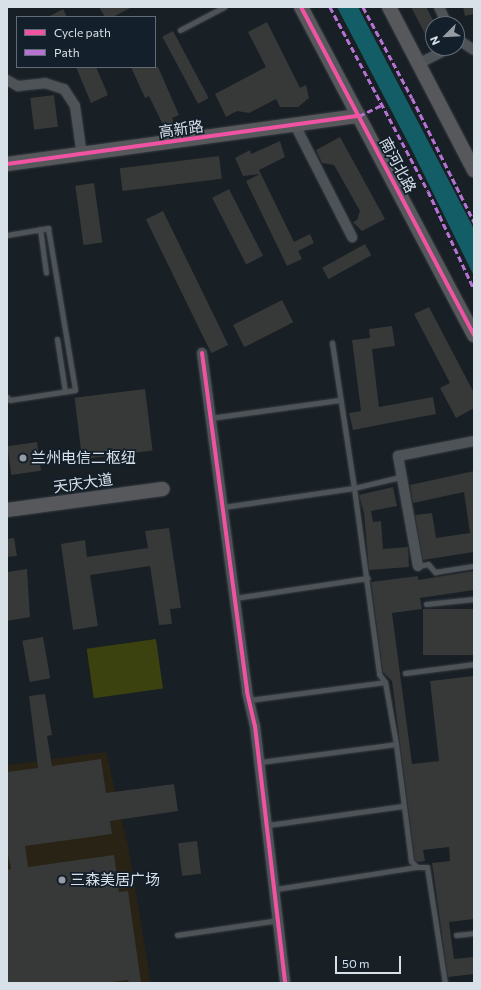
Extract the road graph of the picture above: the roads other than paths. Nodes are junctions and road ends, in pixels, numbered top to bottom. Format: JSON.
{"nodes":[{"id":1,"x":224,"y":7,"type":"edge"},
{"id":2,"x":300,"y":7,"type":"edge"},
{"id":3,"x":389,"y":7,"type":"edge"},
{"id":4,"x":180,"y":30,"type":"dead end"},
{"id":5,"x":465,"y":45,"type":"edge"},
{"id":6,"x":474,"y":50,"type":"edge"},
{"id":7,"x":434,"y":56,"type":"edge"},
{"id":8,"x":418,"y":64,"type":"junction"},
{"id":9,"x":7,"y":80,"type":"edge"},
{"id":10,"x":359,"y":116,"type":"junction"},
{"id":11,"x":295,"y":125,"type":"junction"},
{"id":12,"x":82,"y":156,"type":"junction"},
{"id":13,"x":7,"y":164,"type":"edge"},
{"id":14,"x":474,"y":170,"type":"edge"},
{"id":15,"x":40,"y":229,"type":"junction"},
{"id":16,"x":7,"y":235,"type":"edge"},
{"id":17,"x":352,"y":237,"type":"dead end"},
{"id":18,"x":46,"y":273,"type":"dead end"},
{"id":19,"x":474,"y":335,"type":"edge"},
{"id":20,"x":57,"y":339,"type":"dead end"},
{"id":21,"x":332,"y":343,"type":"dead end"},
{"id":22,"x":202,"y":353,"type":"dead end"},
{"id":23,"x":65,"y":391,"type":"junction"},
{"id":24,"x":7,"y":397,"type":"edge"},
{"id":25,"x":339,"y":400,"type":"junction"},
{"id":26,"x":210,"y":418,"type":"junction"},
{"id":27,"x":474,"y":441,"type":"edge"},
{"id":28,"x":400,"y":477,"type":"junction"},
{"id":29,"x":354,"y":488,"type":"junction"},
{"id":30,"x":163,"y":489,"type":"dead end"},
{"id":31,"x":223,"y":507,"type":"junction"},
{"id":32,"x":7,"y":510,"type":"edge"},
{"id":33,"x":418,"y":566,"type":"joint"},
{"id":34,"x":474,"y":566,"type":"edge"},
{"id":35,"x":367,"y":578,"type":"junction"},
{"id":36,"x":235,"y":598,"type":"junction"},
{"id":37,"x":474,"y":599,"type":"edge"},
{"id":38,"x":426,"y":604,"type":"dead end"},
{"id":39,"x":474,"y":664,"type":"edge"},
{"id":40,"x":405,"y":673,"type":"dead end"},
{"id":41,"x":385,"y":682,"type":"junction"},
{"id":42,"x":249,"y":700,"type":"junction"},
{"id":43,"x":396,"y":744,"type":"junction"},
{"id":44,"x":260,"y":762,"type":"junction"},
{"id":45,"x":403,"y":806,"type":"junction"},
{"id":46,"x":268,"y":825,"type":"junction"},
{"id":47,"x":417,"y":867,"type":"junction"},
{"id":48,"x":276,"y":889,"type":"junction"},
{"id":49,"x":280,"y":920,"type":"junction"},
{"id":50,"x":474,"y":933,"type":"edge"},
{"id":51,"x":456,"y":935,"type":"dead end"},
{"id":52,"x":177,"y":936,"type":"dead end"},
{"id":53,"x":285,"y":983,"type":"edge"},
{"id":54,"x":445,"y":983,"type":"edge"}],
"edges":[{"from":1,"to":4,"type":"lane"},
{"from":2,"to":10,"type":"street","name":"南河北路"},
{"from":3,"to":8,"type":"street"},
{"from":5,"to":6,"type":"street"},
{"from":7,"to":8,"type":"street"},
{"from":8,"to":14,"type":"street"},
{"from":9,"to":12,"type":"street"},
{"from":10,"to":11,"type":"street","name":"高新路"},
{"from":10,"to":19,"type":"street","name":"南河北路"},
{"from":11,"to":12,"type":"street","name":"高新路"},
{"from":11,"to":17,"type":"street"},
{"from":12,"to":13,"type":"street","name":"高新路"},
{"from":15,"to":16,"type":"lane"},
{"from":15,"to":18,"type":"lane"},
{"from":15,"to":23,"type":"lane"},
{"from":20,"to":23,"type":"lane"},
{"from":21,"to":25,"type":"lane"},
{"from":22,"to":26,"type":"street"},
{"from":23,"to":24,"type":"lane"},
{"from":25,"to":26,"type":"lane"},
{"from":25,"to":29,"type":"lane"},
{"from":26,"to":31,"type":"street"},
{"from":27,"to":28,"type":"street"},
{"from":28,"to":29,"type":"lane"},
{"from":28,"to":33,"type":"street"},
{"from":29,"to":31,"type":"lane"},
{"from":29,"to":35,"type":"lane"},
{"from":30,"to":32,"type":"street","name":"天庆大道"},
{"from":31,"to":36,"type":"street"},
{"from":33,"to":34,"type":"lane"},
{"from":35,"to":36,"type":"lane"},
{"from":35,"to":41,"type":"lane"},
{"from":36,"to":42,"type":"street"},
{"from":37,"to":38,"type":"lane"},
{"from":39,"to":40,"type":"lane"},
{"from":41,"to":42,"type":"lane"},
{"from":41,"to":43,"type":"lane"},
{"from":42,"to":44,"type":"street"},
{"from":43,"to":44,"type":"lane"},
{"from":43,"to":45,"type":"lane"},
{"from":44,"to":46,"type":"street"},
{"from":45,"to":46,"type":"lane"},
{"from":45,"to":47,"type":"lane"},
{"from":46,"to":48,"type":"street"},
{"from":47,"to":48,"type":"lane"},
{"from":47,"to":54,"type":"lane"},
{"from":48,"to":49,"type":"street"},
{"from":49,"to":52,"type":"lane"},
{"from":49,"to":53,"type":"street"},
{"from":50,"to":51,"type":"lane"}]}
